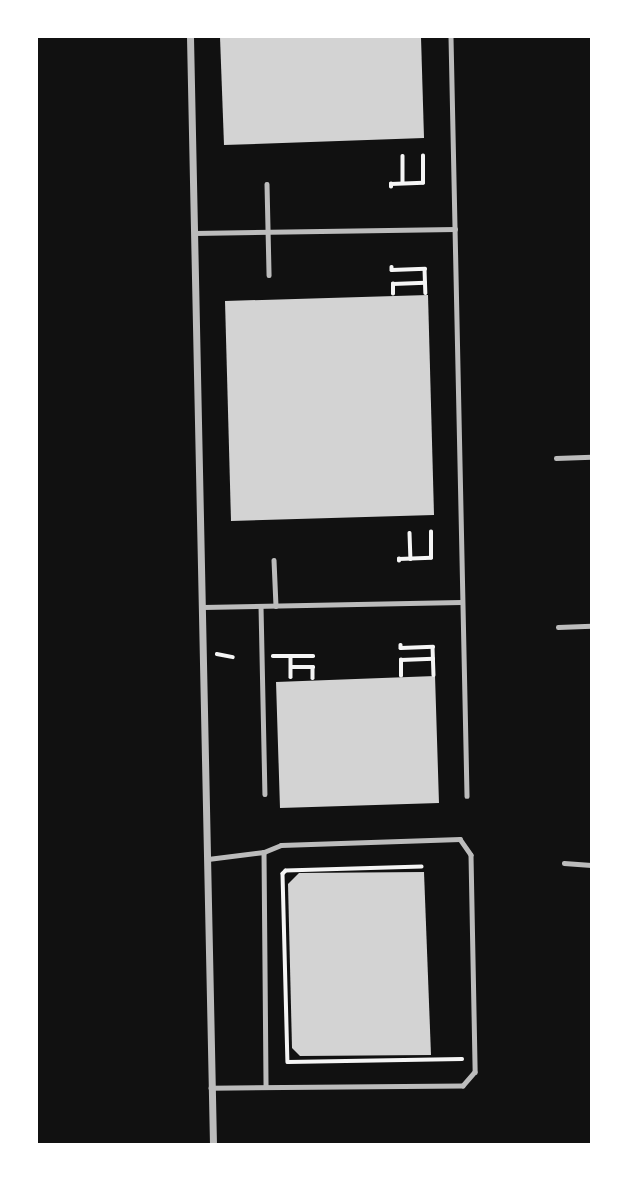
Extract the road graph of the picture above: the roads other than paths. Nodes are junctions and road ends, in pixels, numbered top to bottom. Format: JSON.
{"nodes":[{"id":1,"x":190,"y":37,"type":"edge"},
{"id":2,"x":451,"y":37,"type":"edge"},
{"id":3,"x":267,"y":184,"type":"dead end"},
{"id":4,"x":455,"y":229,"type":"junction"},
{"id":5,"x":268,"y":232,"type":"junction"},
{"id":6,"x":194,"y":233,"type":"junction"},
{"id":7,"x":269,"y":275,"type":"dead end"},
{"id":8,"x":591,"y":457,"type":"edge"},
{"id":9,"x":556,"y":458,"type":"dead end"},
{"id":10,"x":274,"y":560,"type":"dead end"},
{"id":11,"x":461,"y":602,"type":"junction"},
{"id":12,"x":261,"y":606,"type":"junction"},
{"id":13,"x":276,"y":606,"type":"junction"},
{"id":14,"x":202,"y":607,"type":"junction"},
{"id":15,"x":591,"y":626,"type":"edge"},
{"id":16,"x":558,"y":627,"type":"dead end"},
{"id":17,"x":265,"y":794,"type":"dead end"},
{"id":18,"x":467,"y":796,"type":"dead end"},
{"id":19,"x":264,"y":852,"type":"junction"},
{"id":20,"x":207,"y":859,"type":"junction"},
{"id":21,"x":564,"y":863,"type":"dead end"},
{"id":22,"x":591,"y":865,"type":"edge"},
{"id":23,"x":266,"y":1087,"type":"junction"},
{"id":24,"x":211,"y":1088,"type":"junction"},
{"id":25,"x":212,"y":1144,"type":"edge"}],
"edges":[{"from":1,"to":6,"type":"street"},
{"from":2,"to":4,"type":"lane"},
{"from":3,"to":5,"type":"lane"},
{"from":4,"to":5,"type":"lane"},
{"from":4,"to":11,"type":"lane"},
{"from":5,"to":6,"type":"lane"},
{"from":5,"to":7,"type":"lane"},
{"from":6,"to":14,"type":"street"},
{"from":8,"to":9,"type":"lane"},
{"from":10,"to":13,"type":"lane"},
{"from":11,"to":13,"type":"lane"},
{"from":11,"to":18,"type":"lane"},
{"from":12,"to":13,"type":"lane"},
{"from":12,"to":14,"type":"lane"},
{"from":12,"to":17,"type":"lane"},
{"from":14,"to":20,"type":"street"},
{"from":15,"to":16,"type":"lane"},
{"from":19,"to":20,"type":"lane"},
{"from":19,"to":23,"type":"lane"},
{"from":19,"to":23,"type":"lane"},
{"from":20,"to":24,"type":"street"},
{"from":21,"to":22,"type":"lane"},
{"from":23,"to":24,"type":"lane"},
{"from":24,"to":25,"type":"street"}]}
